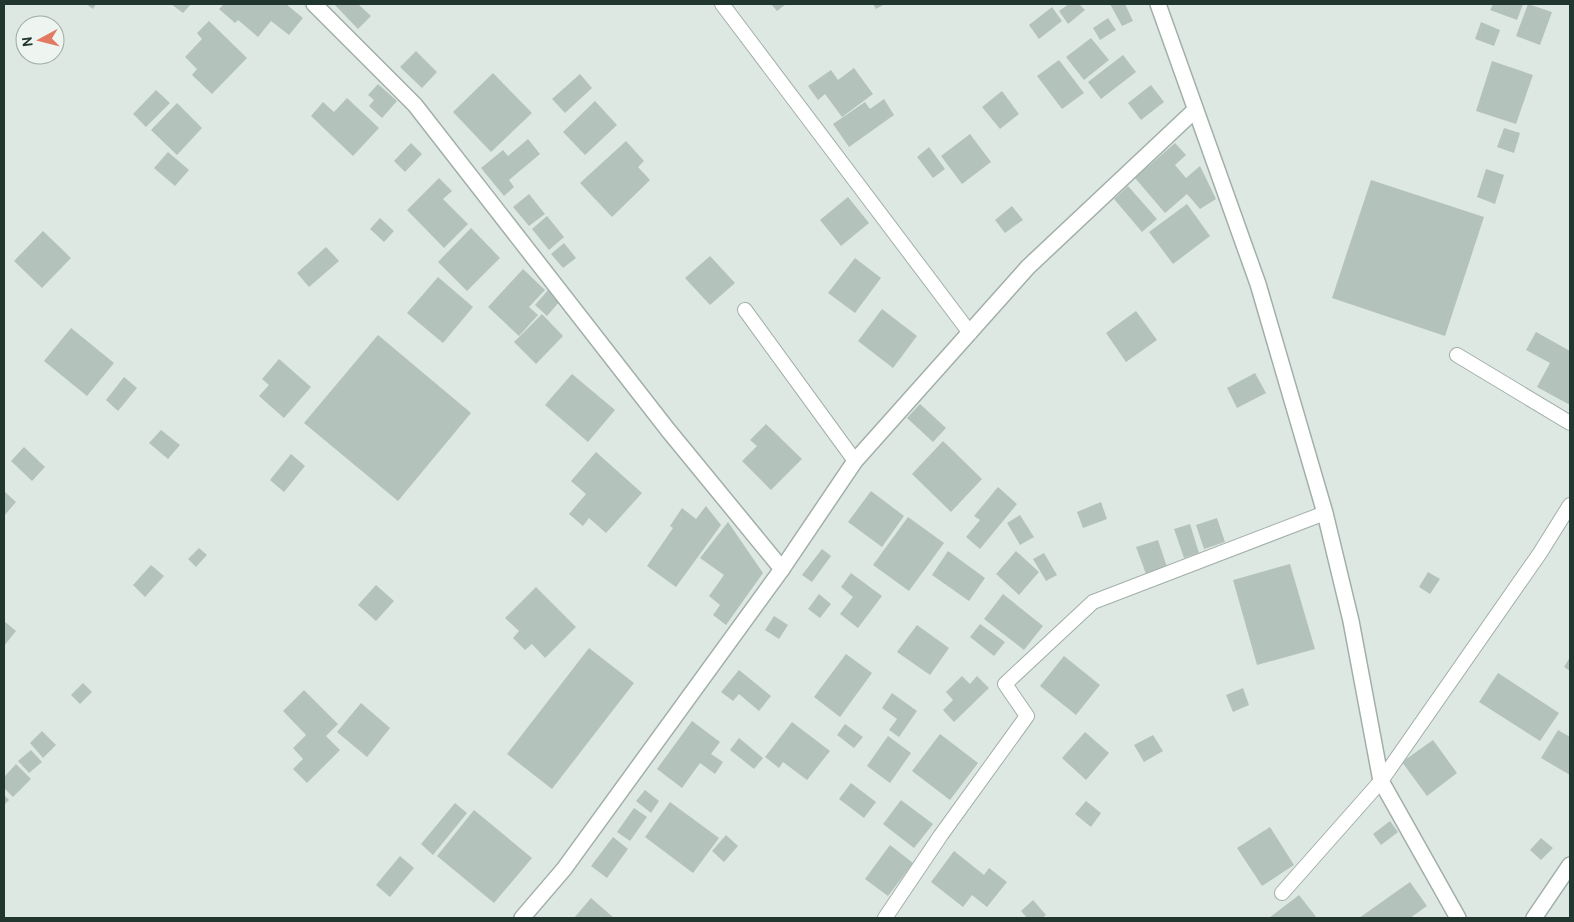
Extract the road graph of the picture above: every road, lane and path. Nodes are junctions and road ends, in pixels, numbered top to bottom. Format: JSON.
{"nodes":[{"id":1,"x":314,"y":4,"type":"edge"},
{"id":2,"x":722,"y":4,"type":"edge"},
{"id":3,"x":1158,"y":4,"type":"edge"},
{"id":4,"x":1195,"y":110,"type":"junction"},
{"id":5,"x":745,"y":310,"type":"dead end"},
{"id":6,"x":970,"y":333,"type":"junction"},
{"id":7,"x":1457,"y":354,"type":"dead end"},
{"id":8,"x":1570,"y":423,"type":"edge"},
{"id":9,"x":855,"y":461,"type":"junction"},
{"id":10,"x":1570,"y":505,"type":"edge"},
{"id":11,"x":1325,"y":512,"type":"junction"},
{"id":12,"x":782,"y":569,"type":"junction"},
{"id":13,"x":1381,"y":781,"type":"junction"},
{"id":14,"x":1570,"y":865,"type":"edge"},
{"id":15,"x":1282,"y":892,"type":"dead end"},
{"id":16,"x":522,"y":918,"type":"edge"},
{"id":17,"x":885,"y":918,"type":"edge"},
{"id":18,"x":1458,"y":918,"type":"edge"},
{"id":19,"x":1534,"y":918,"type":"edge"}],
"edges":[{"from":1,"to":12,"type":"street"},
{"from":2,"to":6,"type":"lane"},
{"from":3,"to":4,"type":"street"},
{"from":4,"to":6,"type":"street"},
{"from":4,"to":11,"type":"street"},
{"from":5,"to":9,"type":"lane"},
{"from":6,"to":9,"type":"street"},
{"from":7,"to":8,"type":"lane"},
{"from":9,"to":12,"type":"street"},
{"from":10,"to":13,"type":"lane"},
{"from":11,"to":13,"type":"street"},
{"from":11,"to":17,"type":"lane"},
{"from":12,"to":16,"type":"street"},
{"from":13,"to":15,"type":"lane"},
{"from":13,"to":18,"type":"street"},
{"from":14,"to":19,"type":"street"}]}
